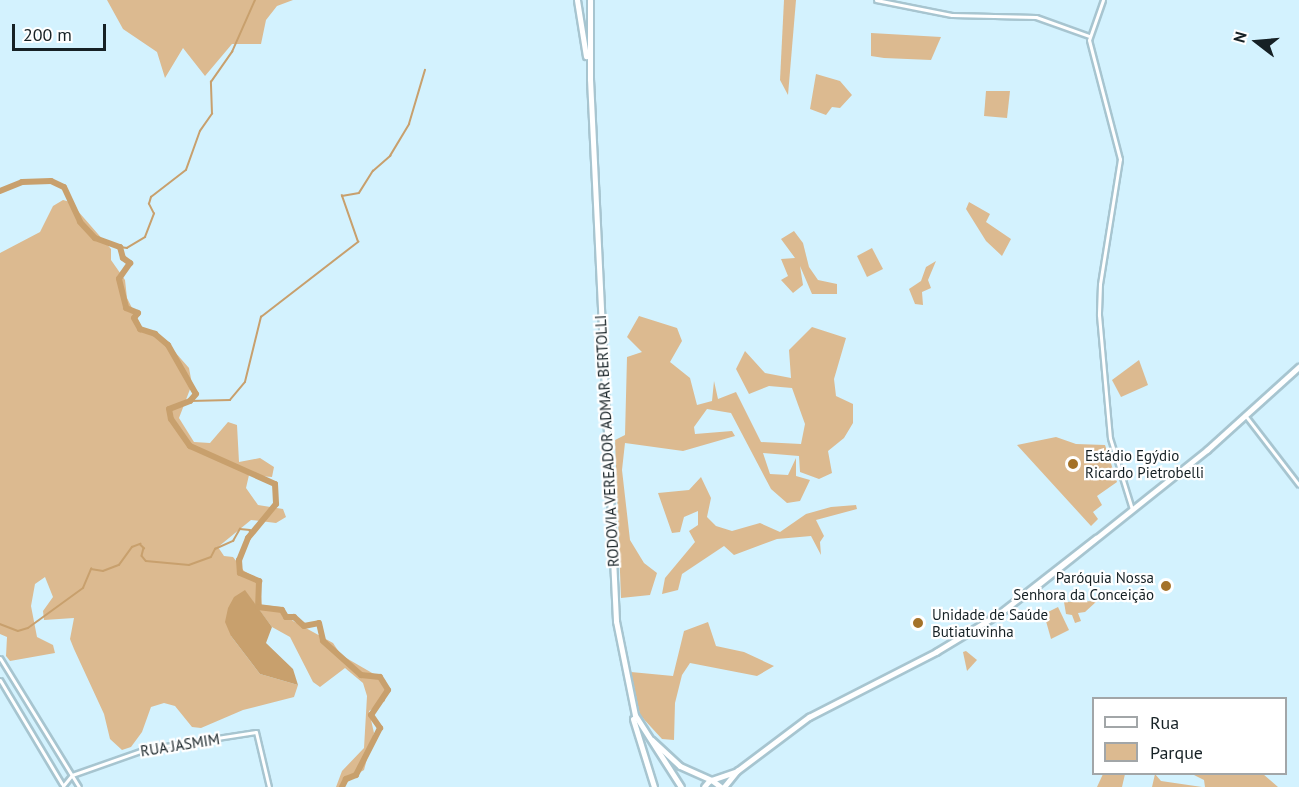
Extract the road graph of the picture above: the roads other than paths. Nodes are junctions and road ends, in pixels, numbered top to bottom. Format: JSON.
{"nodes":[{"id":1,"x":577,"y":0,"type":"edge"},
{"id":2,"x":590,"y":0,"type":"edge"},
{"id":3,"x":876,"y":0,"type":"edge"},
{"id":4,"x":1103,"y":0,"type":"edge"},
{"id":5,"x":1089,"y":36,"type":"junction"},
{"id":6,"x":590,"y":79,"type":"junction"},
{"id":7,"x":1299,"y":367,"type":"edge"},
{"id":8,"x":1245,"y":415,"type":"junction"},
{"id":9,"x":1299,"y":485,"type":"edge"},
{"id":10,"x":1132,"y":509,"type":"junction"},
{"id":11,"x":1096,"y":538,"type":"junction"},
{"id":12,"x":1061,"y":562,"type":"junction"},
{"id":13,"x":1051,"y":576,"type":"junction"},
{"id":14,"x":1029,"y":591,"type":"junction"},
{"id":15,"x":0,"y":658,"type":"edge"},
{"id":16,"x":0,"y":680,"type":"edge"},
{"id":17,"x":631,"y":705,"type":"junction"},
{"id":18,"x":640,"y":727,"type":"junction"},
{"id":19,"x":737,"y":771,"type":"junction"},
{"id":20,"x":72,"y":775,"type":"junction"},
{"id":21,"x":712,"y":780,"type":"junction"},
{"id":22,"x":63,"y":786,"type":"edge"},
{"id":23,"x":79,"y":787,"type":"edge"},
{"id":24,"x":269,"y":787,"type":"edge"},
{"id":25,"x":654,"y":787,"type":"edge"},
{"id":26,"x":681,"y":787,"type":"edge"},
{"id":27,"x":704,"y":787,"type":"edge"},
{"id":28,"x":722,"y":787,"type":"edge"}],
"edges":[{"from":1,"to":6,"type":"highway","name":"RODOVIA VEREADOR ADMAR BERTOLLI"},
{"from":2,"to":6,"type":"highway","name":"RODOVIA VEREADOR ADMAR BERTOLLI"},
{"from":3,"to":5,"type":"street"},
{"from":4,"to":5,"type":"street"},
{"from":5,"to":10,"type":"street"},
{"from":6,"to":17,"type":"highway","name":"RODOVIA VEREADOR ADMAR BERTOLLI"},
{"from":7,"to":8,"type":"main road"},
{"from":8,"to":9,"type":"street"},
{"from":8,"to":10,"type":"main road"},
{"from":10,"to":11,"type":"main road"},
{"from":11,"to":12,"type":"main road"},
{"from":11,"to":13,"type":"main road"},
{"from":12,"to":13,"type":"main road"},
{"from":12,"to":14,"type":"main road"},
{"from":13,"to":14,"type":"main road"},
{"from":14,"to":19,"type":"main road"},
{"from":15,"to":20,"type":"street"},
{"from":16,"to":22,"type":"street"},
{"from":17,"to":18,"type":"highway","name":"RODOVIA VEREADOR ADMAR BERTOLLI"},
{"from":17,"to":25,"type":"highway"},
{"from":18,"to":21,"type":"highway"},
{"from":18,"to":26,"type":"highway","name":"RODOVIA VEREADOR ADMAR BERTOLLI"},
{"from":19,"to":21,"type":"main road"},
{"from":19,"to":28,"type":"main road"},
{"from":20,"to":22,"type":"street"},
{"from":20,"to":23,"type":"street"},
{"from":20,"to":24,"type":"street","name":"RUA JASMIM"},
{"from":21,"to":27,"type":"main road"},
{"from":21,"to":28,"type":"main road"}]}
